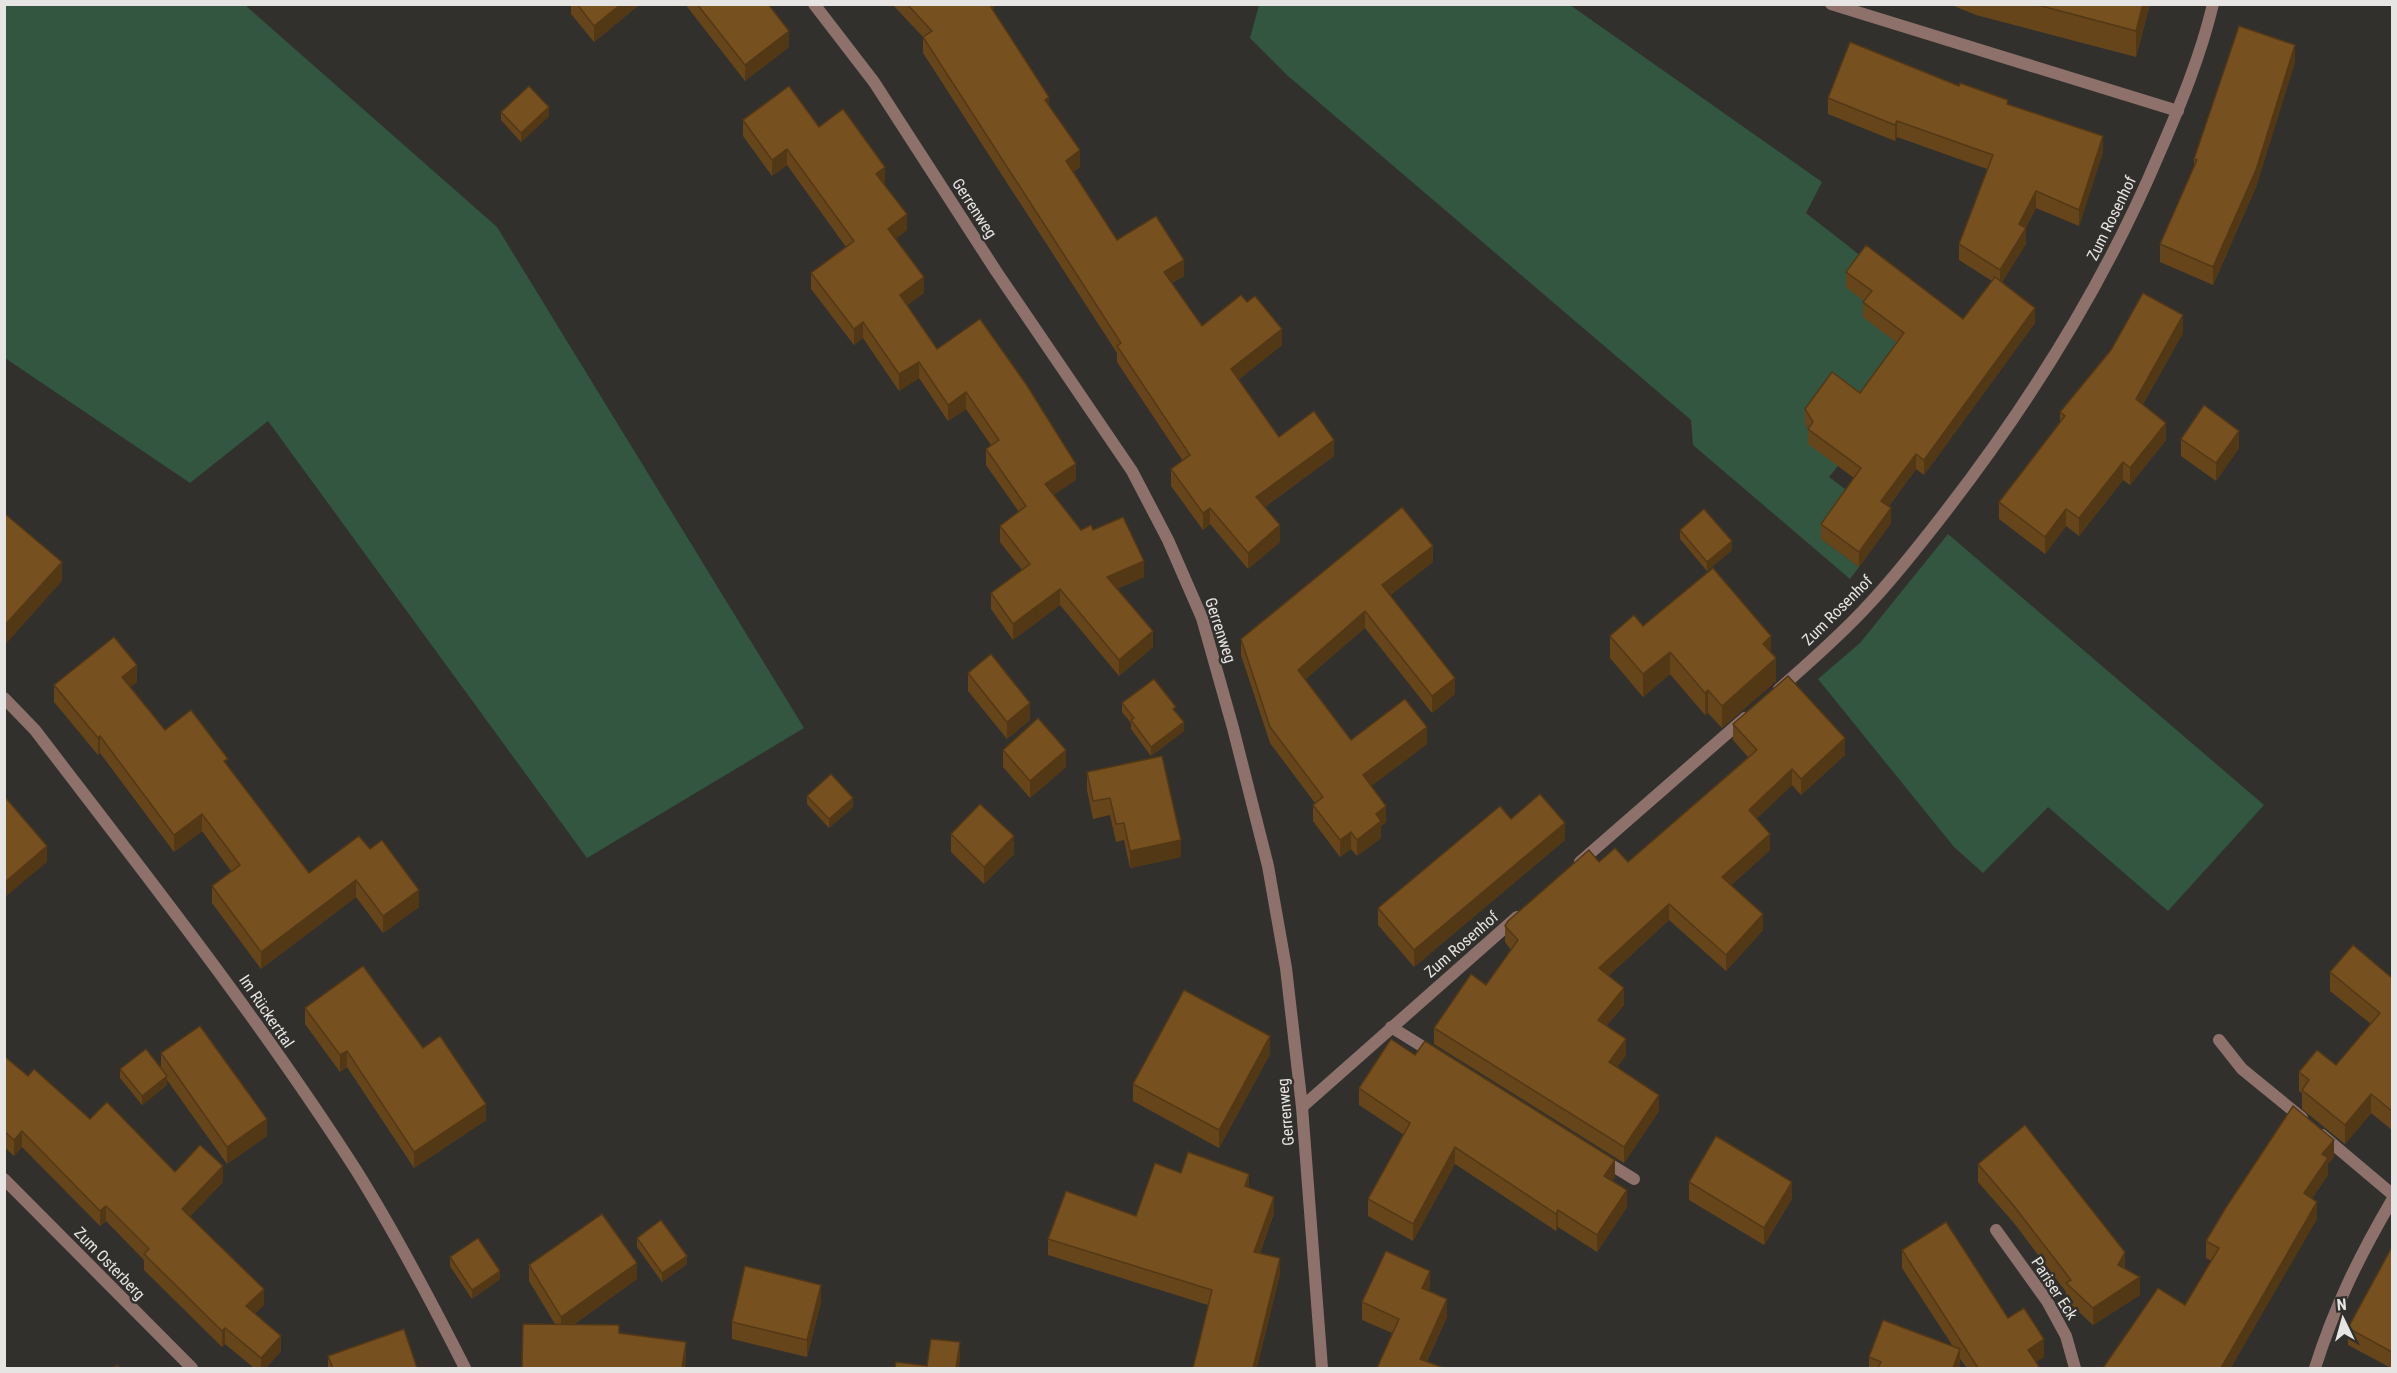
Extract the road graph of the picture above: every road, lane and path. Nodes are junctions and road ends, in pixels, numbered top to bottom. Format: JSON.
{"nodes":[{"id":1,"x":814,"y":4,"type":"edge"},
{"id":2,"x":1831,"y":4,"type":"edge"},
{"id":3,"x":2213,"y":4,"type":"edge"},
{"id":4,"x":2178,"y":111,"type":"junction"},
{"id":5,"x":1773,"y":694,"type":"edge"},
{"id":6,"x":4,"y":698,"type":"edge"},
{"id":7,"x":1756,"y":709,"type":"edge"},
{"id":8,"x":1570,"y":871,"type":"edge"},
{"id":9,"x":1525,"y":910,"type":"edge"},
{"id":10,"x":1391,"y":1027,"type":"junction"},
{"id":11,"x":2219,"y":1040,"type":"dead end"},
{"id":12,"x":1442,"y":1059,"type":"edge"},
{"id":13,"x":1302,"y":1107,"type":"junction"},
{"id":14,"x":1593,"y":1154,"type":"edge"},
{"id":15,"x":4,"y":1179,"type":"edge"},
{"id":16,"x":1634,"y":1179,"type":"dead end"},
{"id":17,"x":2392,"y":1194,"type":"edge"},
{"id":18,"x":2392,"y":1200,"type":"edge"},
{"id":19,"x":1996,"y":1230,"type":"dead end"},
{"id":20,"x":192,"y":1368,"type":"edge"},
{"id":21,"x":465,"y":1368,"type":"edge"},
{"id":22,"x":1322,"y":1368,"type":"edge"},
{"id":23,"x":2076,"y":1368,"type":"edge"},
{"id":24,"x":2315,"y":1368,"type":"edge"}],
"edges":[{"from":1,"to":13,"type":"street","name":"Gerrenweg"},
{"from":2,"to":4,"type":"street"},
{"from":3,"to":4,"type":"street","name":"Zum Rosenhof"},
{"from":4,"to":5,"type":"street","name":"Zum Rosenhof"},
{"from":6,"to":21,"type":"street","name":"Im Rückerttal"},
{"from":7,"to":8,"type":"street"},
{"from":9,"to":10,"type":"street","name":"Zum Rosenhof"},
{"from":10,"to":12,"type":"street"},
{"from":10,"to":13,"type":"street","name":"Zum Rosenhof"},
{"from":11,"to":17,"type":"street"},
{"from":13,"to":22,"type":"street","name":"Gerrenweg"},
{"from":14,"to":16,"type":"street"},
{"from":15,"to":20,"type":"street","name":"Zum Osterberg"},
{"from":18,"to":24,"type":"street"},
{"from":19,"to":23,"type":"street","name":"Pariser Eck"}]}
